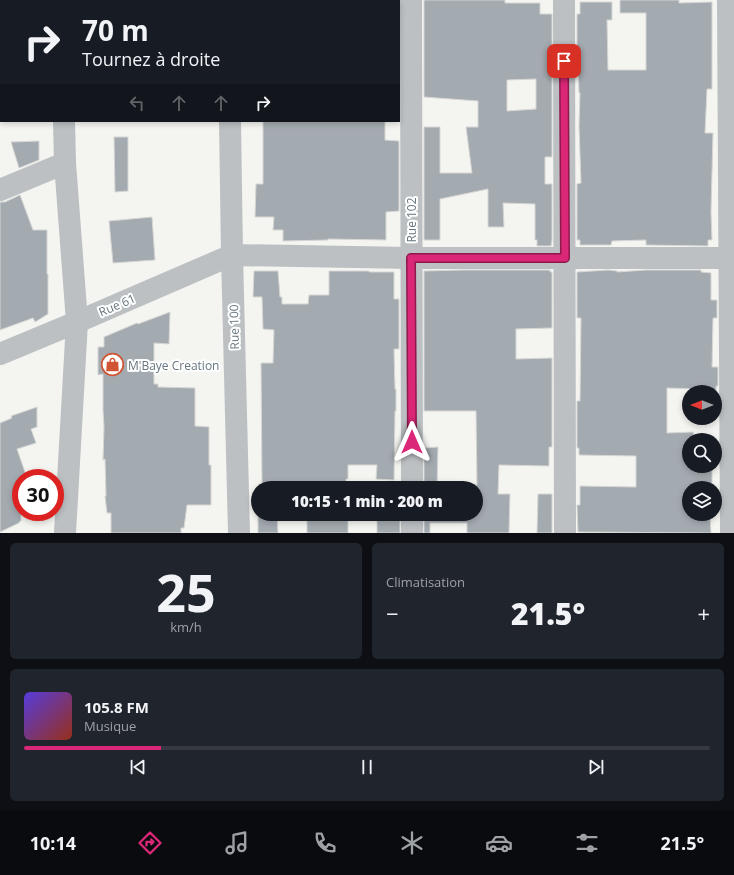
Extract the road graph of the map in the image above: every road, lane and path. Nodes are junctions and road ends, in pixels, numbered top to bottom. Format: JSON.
{"nodes":[{"id":1,"x":411,"y":0,"type":"edge"},
{"id":2,"x":564,"y":0,"type":"edge"},
{"id":3,"x":728,"y":0,"type":"edge"},
{"id":4,"x":64,"y":122,"type":"edge"},
{"id":5,"x":230,"y":122,"type":"edge"},
{"id":6,"x":65,"y":163,"type":"junction"},
{"id":7,"x":0,"y":190,"type":"edge"},
{"id":8,"x":232,"y":255,"type":"junction"},
{"id":9,"x":411,"y":258,"type":"junction"},
{"id":10,"x":565,"y":258,"type":"junction"},
{"id":11,"x":729,"y":258,"type":"junction"},
{"id":12,"x":77,"y":322,"type":"junction"},
{"id":13,"x":0,"y":354,"type":"edge"},
{"id":14,"x":732,"y":449,"type":"edge"},
{"id":15,"x":412,"y":481,"type":"edge"},
{"id":16,"x":412,"y":521,"type":"edge"},
{"id":17,"x":66,"y":533,"type":"edge"},
{"id":18,"x":240,"y":533,"type":"edge"},
{"id":19,"x":412,"y":533,"type":"edge"},
{"id":20,"x":565,"y":533,"type":"edge"},
{"id":21,"x":731,"y":533,"type":"edge"}],
"edges":[{"from":1,"to":9,"type":"street","name":"Rue 102"},
{"from":2,"to":10,"type":"street"},
{"from":3,"to":11,"type":"street"},
{"from":4,"to":6,"type":"street"},
{"from":5,"to":8,"type":"street","name":"Rue 100"},
{"from":6,"to":7,"type":"street"},
{"from":6,"to":12,"type":"street"},
{"from":8,"to":9,"type":"street"},
{"from":8,"to":12,"type":"street","name":"Rue 61"},
{"from":8,"to":18,"type":"street","name":"Rue 100"},
{"from":9,"to":10,"type":"street"},
{"from":9,"to":15,"type":"street","name":"Rue 102"},
{"from":10,"to":11,"type":"street"},
{"from":10,"to":20,"type":"street"},
{"from":11,"to":14,"type":"street"},
{"from":12,"to":13,"type":"street","name":"Rue 61"},
{"from":12,"to":17,"type":"street"},
{"from":14,"to":21,"type":"street"},
{"from":16,"to":19,"type":"street"}]}
